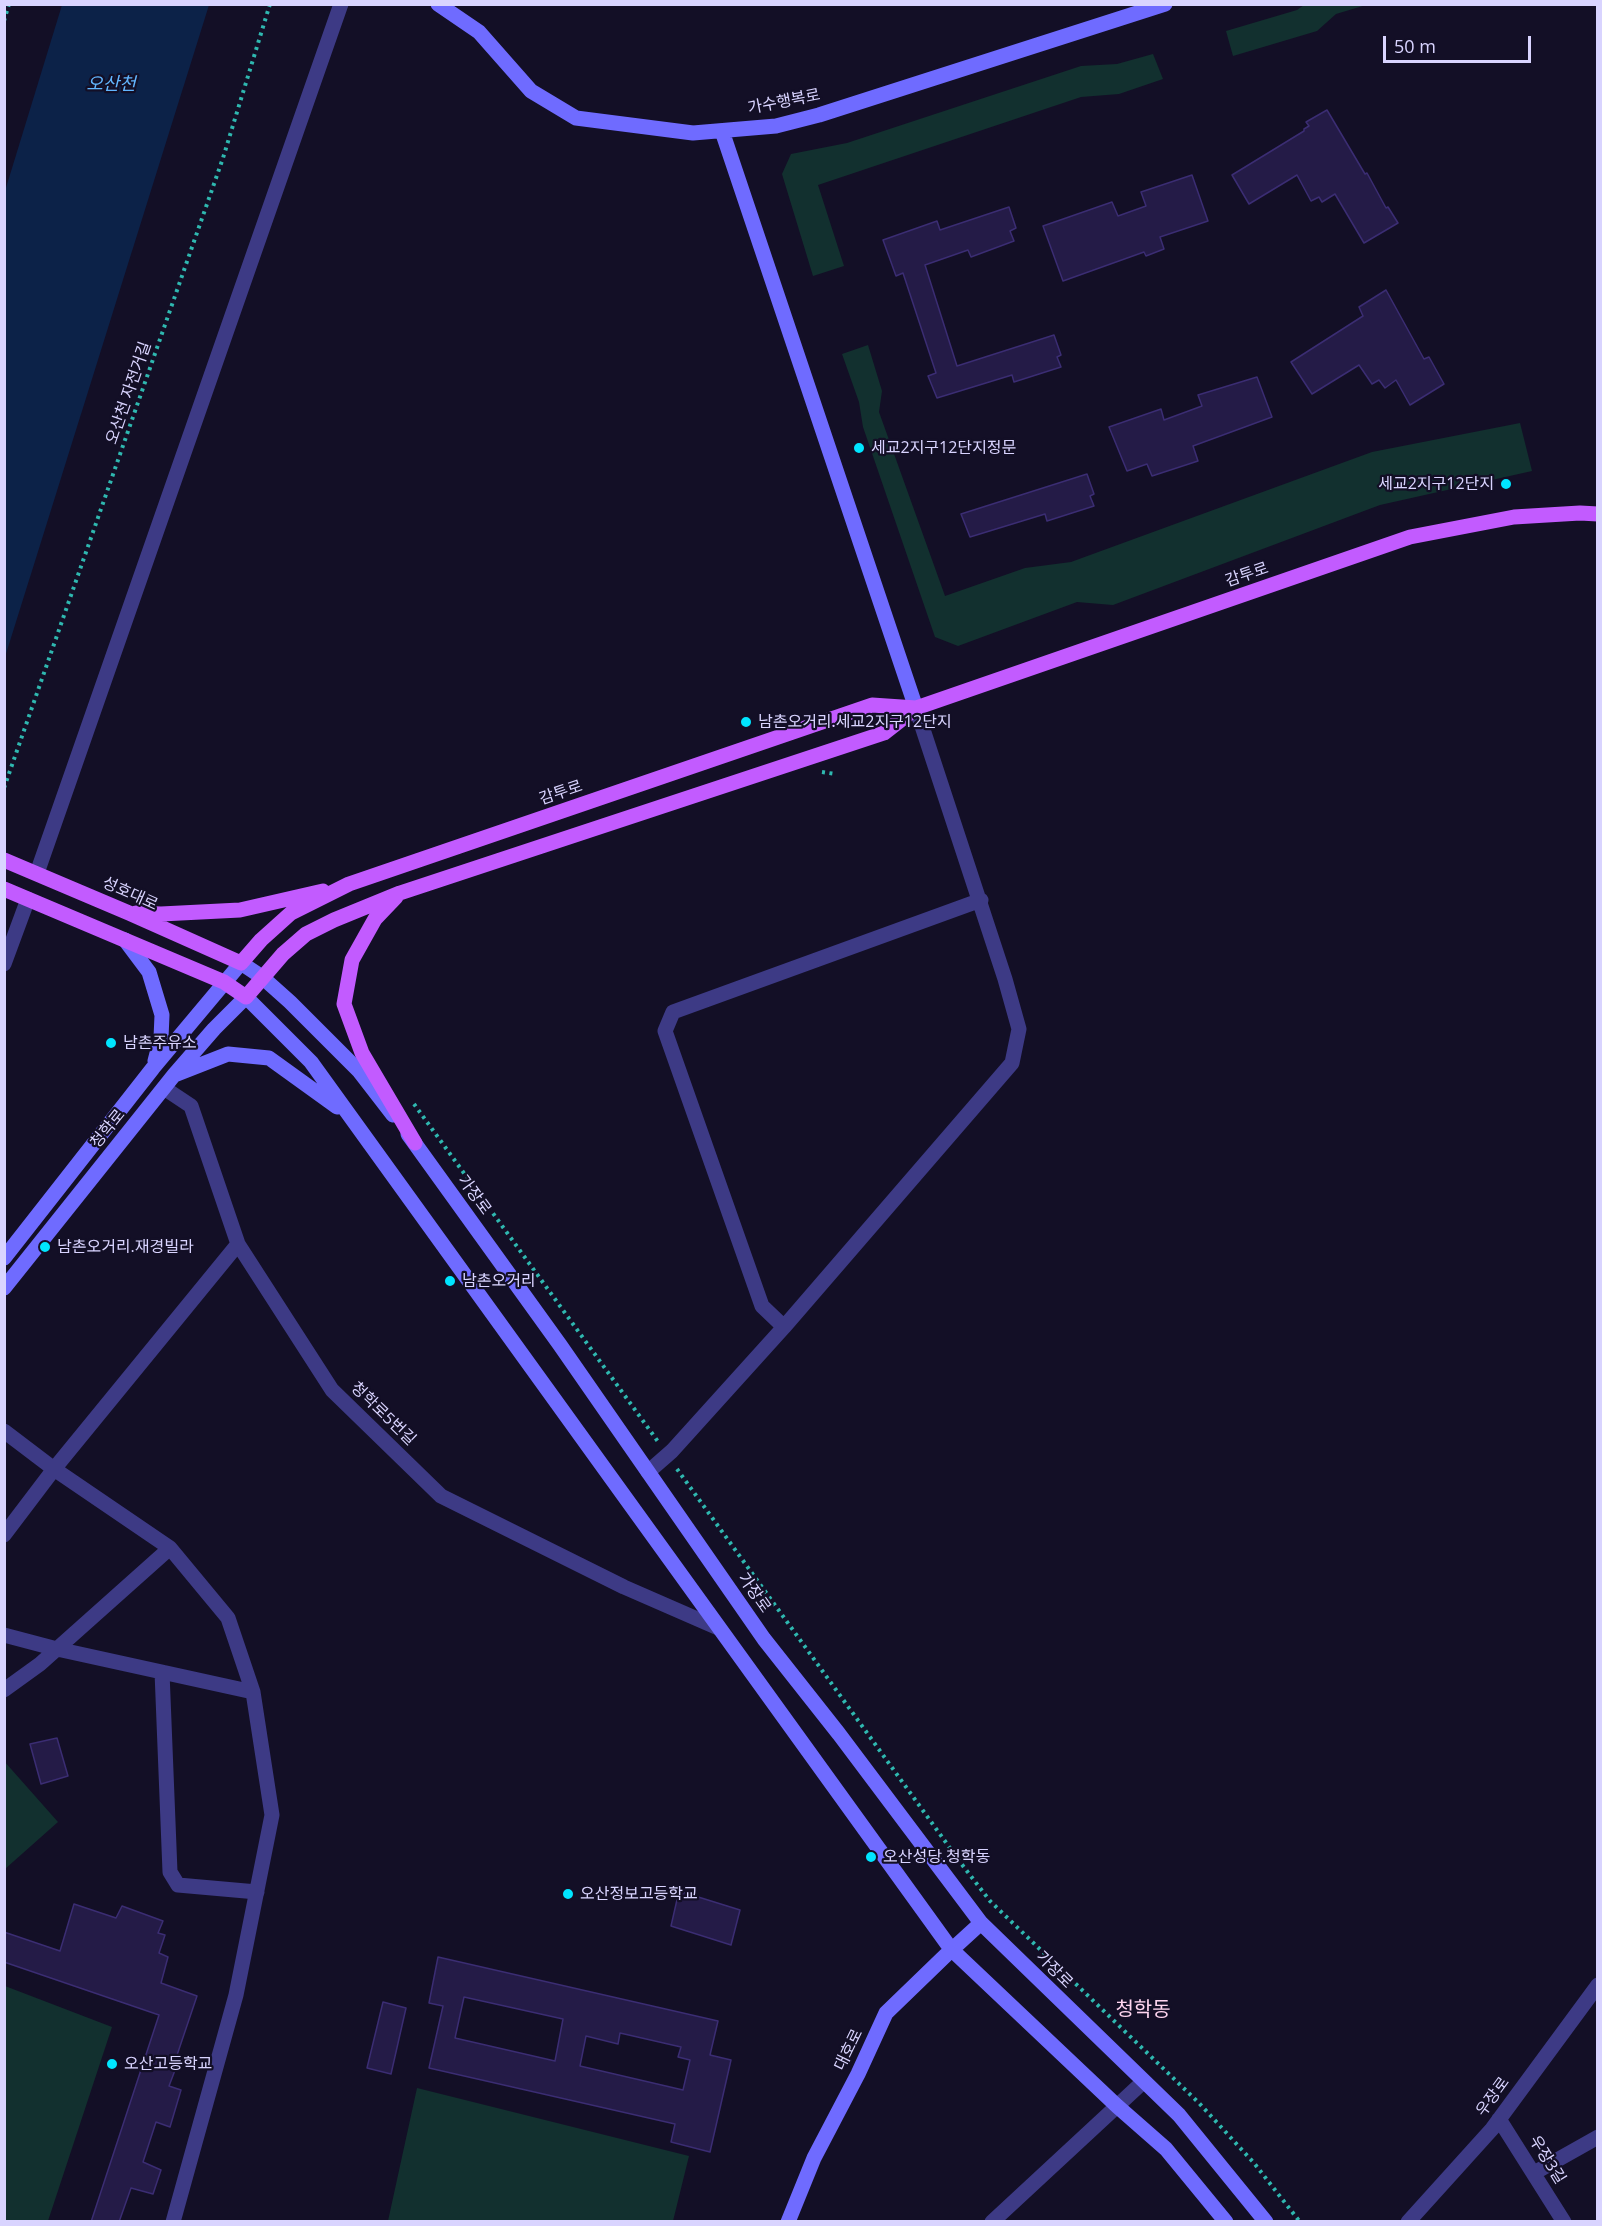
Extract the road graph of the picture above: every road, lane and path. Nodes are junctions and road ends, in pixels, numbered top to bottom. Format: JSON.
{"nodes":[{"id":1,"x":9,"y":4,"type":"edge"},
{"id":2,"x":270,"y":4,"type":"edge"},
{"id":3,"x":341,"y":4,"type":"edge"},
{"id":4,"x":438,"y":4,"type":"edge"},
{"id":5,"x":1165,"y":4,"type":"edge"},
{"id":6,"x":4,"y":21,"type":"edge"},
{"id":7,"x":722,"y":131,"type":"junction"},
{"id":8,"x":1598,"y":514,"type":"edge"},
{"id":9,"x":916,"y":708,"type":"junction"},
{"id":10,"x":817,"y":772,"type":"dead end"},
{"id":11,"x":836,"y":774,"type":"dead end"},
{"id":12,"x":4,"y":788,"type":"edge"},
{"id":13,"x":4,"y":860,"type":"edge"},
{"id":14,"x":37,"y":873,"type":"junction"},
{"id":15,"x":349,"y":884,"type":"junction"},
{"id":16,"x":4,"y":889,"type":"edge"},
{"id":17,"x":400,"y":893,"type":"junction"},
{"id":18,"x":28,"y":899,"type":"junction"},
{"id":19,"x":981,"y":900,"type":"junction"},
{"id":20,"x":129,"y":912,"type":"junction"},
{"id":21,"x":125,"y":940,"type":"junction"},
{"id":22,"x":4,"y":963,"type":"edge"},
{"id":23,"x":241,"y":963,"type":"junction"},
{"id":24,"x":262,"y":977,"type":"junction"},
{"id":25,"x":224,"y":982,"type":"junction"},
{"id":26,"x":246,"y":997,"type":"junction"},
{"id":27,"x":153,"y":1068,"type":"junction"},
{"id":28,"x":174,"y":1075,"type":"junction"},
{"id":29,"x":164,"y":1088,"type":"junction"},
{"id":30,"x":411,"y":1100,"type":"dead end"},
{"id":31,"x":366,"y":1138,"type":"junction"},
{"id":32,"x":415,"y":1143,"type":"junction"},
{"id":33,"x":238,"y":1244,"type":"junction"},
{"id":34,"x":4,"y":1258,"type":"edge"},
{"id":35,"x":4,"y":1288,"type":"edge"},
{"id":36,"x":784,"y":1327,"type":"junction"},
{"id":37,"x":4,"y":1431,"type":"edge"},
{"id":38,"x":667,"y":1455,"type":"junction"},
{"id":39,"x":54,"y":1469,"type":"junction"},
{"id":40,"x":648,"y":1472,"type":"junction"},
{"id":41,"x":4,"y":1535,"type":"edge"},
{"id":42,"x":170,"y":1548,"type":"junction"},
{"id":43,"x":718,"y":1628,"type":"junction"},
{"id":44,"x":4,"y":1635,"type":"edge"},
{"id":45,"x":57,"y":1649,"type":"junction"},
{"id":46,"x":162,"y":1672,"type":"junction"},
{"id":47,"x":4,"y":1690,"type":"edge"},
{"id":48,"x":253,"y":1692,"type":"junction"},
{"id":49,"x":257,"y":1892,"type":"junction"},
{"id":50,"x":981,"y":1923,"type":"junction"},
{"id":51,"x":951,"y":1949,"type":"junction"},
{"id":52,"x":1598,"y":1985,"type":"edge"},
{"id":53,"x":1143,"y":2082,"type":"junction"},
{"id":54,"x":1117,"y":2106,"type":"junction"},
{"id":55,"x":1499,"y":2118,"type":"junction"},
{"id":56,"x":1598,"y":2137,"type":"edge"},
{"id":57,"x":1533,"y":2173,"type":"junction"},
{"id":58,"x":173,"y":2222,"type":"edge"},
{"id":59,"x":788,"y":2222,"type":"edge"},
{"id":60,"x":992,"y":2222,"type":"edge"},
{"id":61,"x":1226,"y":2222,"type":"edge"},
{"id":62,"x":1266,"y":2222,"type":"edge"},
{"id":63,"x":1300,"y":2222,"type":"edge"},
{"id":64,"x":1408,"y":2222,"type":"edge"},
{"id":65,"x":1564,"y":2222,"type":"edge"}],
"edges":[{"from":1,"to":6,"type":"path"},
{"from":2,"to":12,"type":"path","name":"오산천 자전거길"},
{"from":3,"to":14,"type":"street"},
{"from":4,"to":7,"type":"main road","name":"가수행복로"},
{"from":5,"to":7,"type":"main road","name":"가수행복로"},
{"from":7,"to":9,"type":"main road"},
{"from":8,"to":9,"type":"main road","name":"감투로"},
{"from":9,"to":15,"type":"main road","name":"감투로"},
{"from":9,"to":17,"type":"main road","name":"감투로"},
{"from":9,"to":19,"type":"street"},
{"from":10,"to":11,"type":"path"},
{"from":13,"to":14,"type":"main road","name":"성호대로"},
{"from":14,"to":20,"type":"main road","name":"성호대로"},
{"from":15,"to":20,"type":"main road"},
{"from":15,"to":23,"type":"main road","name":"감투로"},
{"from":16,"to":18,"type":"main road"},
{"from":17,"to":24,"type":"main road","name":"감투로"},
{"from":17,"to":32,"type":"main road"},
{"from":18,"to":21,"type":"main road"},
{"from":18,"to":22,"type":"street"},
{"from":19,"to":36,"type":"street"},
{"from":19,"to":36,"type":"street"},
{"from":20,"to":23,"type":"main road","name":"성호대로"},
{"from":21,"to":25,"type":"main road"},
{"from":21,"to":27,"type":"main road"},
{"from":23,"to":24,"type":"main road","name":"가장로"},
{"from":23,"to":25,"type":"main road","name":"청학로"},
{"from":24,"to":26,"type":"main road","name":"감투로"},
{"from":24,"to":32,"type":"main road","name":"가장로"},
{"from":25,"to":26,"type":"main road"},
{"from":25,"to":27,"type":"main road","name":"청학로"},
{"from":26,"to":28,"type":"main road","name":"청학로"},
{"from":26,"to":31,"type":"main road"},
{"from":27,"to":34,"type":"main road","name":"청학로"},
{"from":28,"to":29,"type":"main road","name":"청학로"},
{"from":28,"to":31,"type":"main road"},
{"from":29,"to":33,"type":"street","name":"청학로5번길"},
{"from":29,"to":35,"type":"main road","name":"청학로"},
{"from":30,"to":38,"type":"path"},
{"from":31,"to":43,"type":"main road"},
{"from":32,"to":40,"type":"main road","name":"가장로"},
{"from":33,"to":39,"type":"street"},
{"from":33,"to":43,"type":"street","name":"청학로5번길"},
{"from":36,"to":38,"type":"street"},
{"from":37,"to":39,"type":"street"},
{"from":38,"to":40,"type":"street"},
{"from":38,"to":63,"type":"path"},
{"from":39,"to":41,"type":"street"},
{"from":39,"to":42,"type":"street"},
{"from":40,"to":50,"type":"main road","name":"가장로"},
{"from":42,"to":45,"type":"street"},
{"from":42,"to":48,"type":"street"},
{"from":43,"to":51,"type":"main road"},
{"from":44,"to":45,"type":"street"},
{"from":45,"to":46,"type":"street"},
{"from":45,"to":47,"type":"street"},
{"from":46,"to":48,"type":"street"},
{"from":46,"to":49,"type":"street"},
{"from":48,"to":49,"type":"street"},
{"from":49,"to":58,"type":"street"},
{"from":50,"to":51,"type":"main road","name":"대호로"},
{"from":50,"to":53,"type":"main road","name":"가장로"},
{"from":51,"to":54,"type":"main road"},
{"from":51,"to":59,"type":"main road","name":"대호로"},
{"from":52,"to":55,"type":"street","name":"우장로"},
{"from":53,"to":54,"type":"street"},
{"from":53,"to":62,"type":"main road","name":"가장로"},
{"from":54,"to":60,"type":"street"},
{"from":54,"to":61,"type":"main road"},
{"from":55,"to":57,"type":"street","name":"우장3길"},
{"from":55,"to":64,"type":"street","name":"우장로"},
{"from":56,"to":57,"type":"street"},
{"from":57,"to":65,"type":"street","name":"우장3길"}]}
